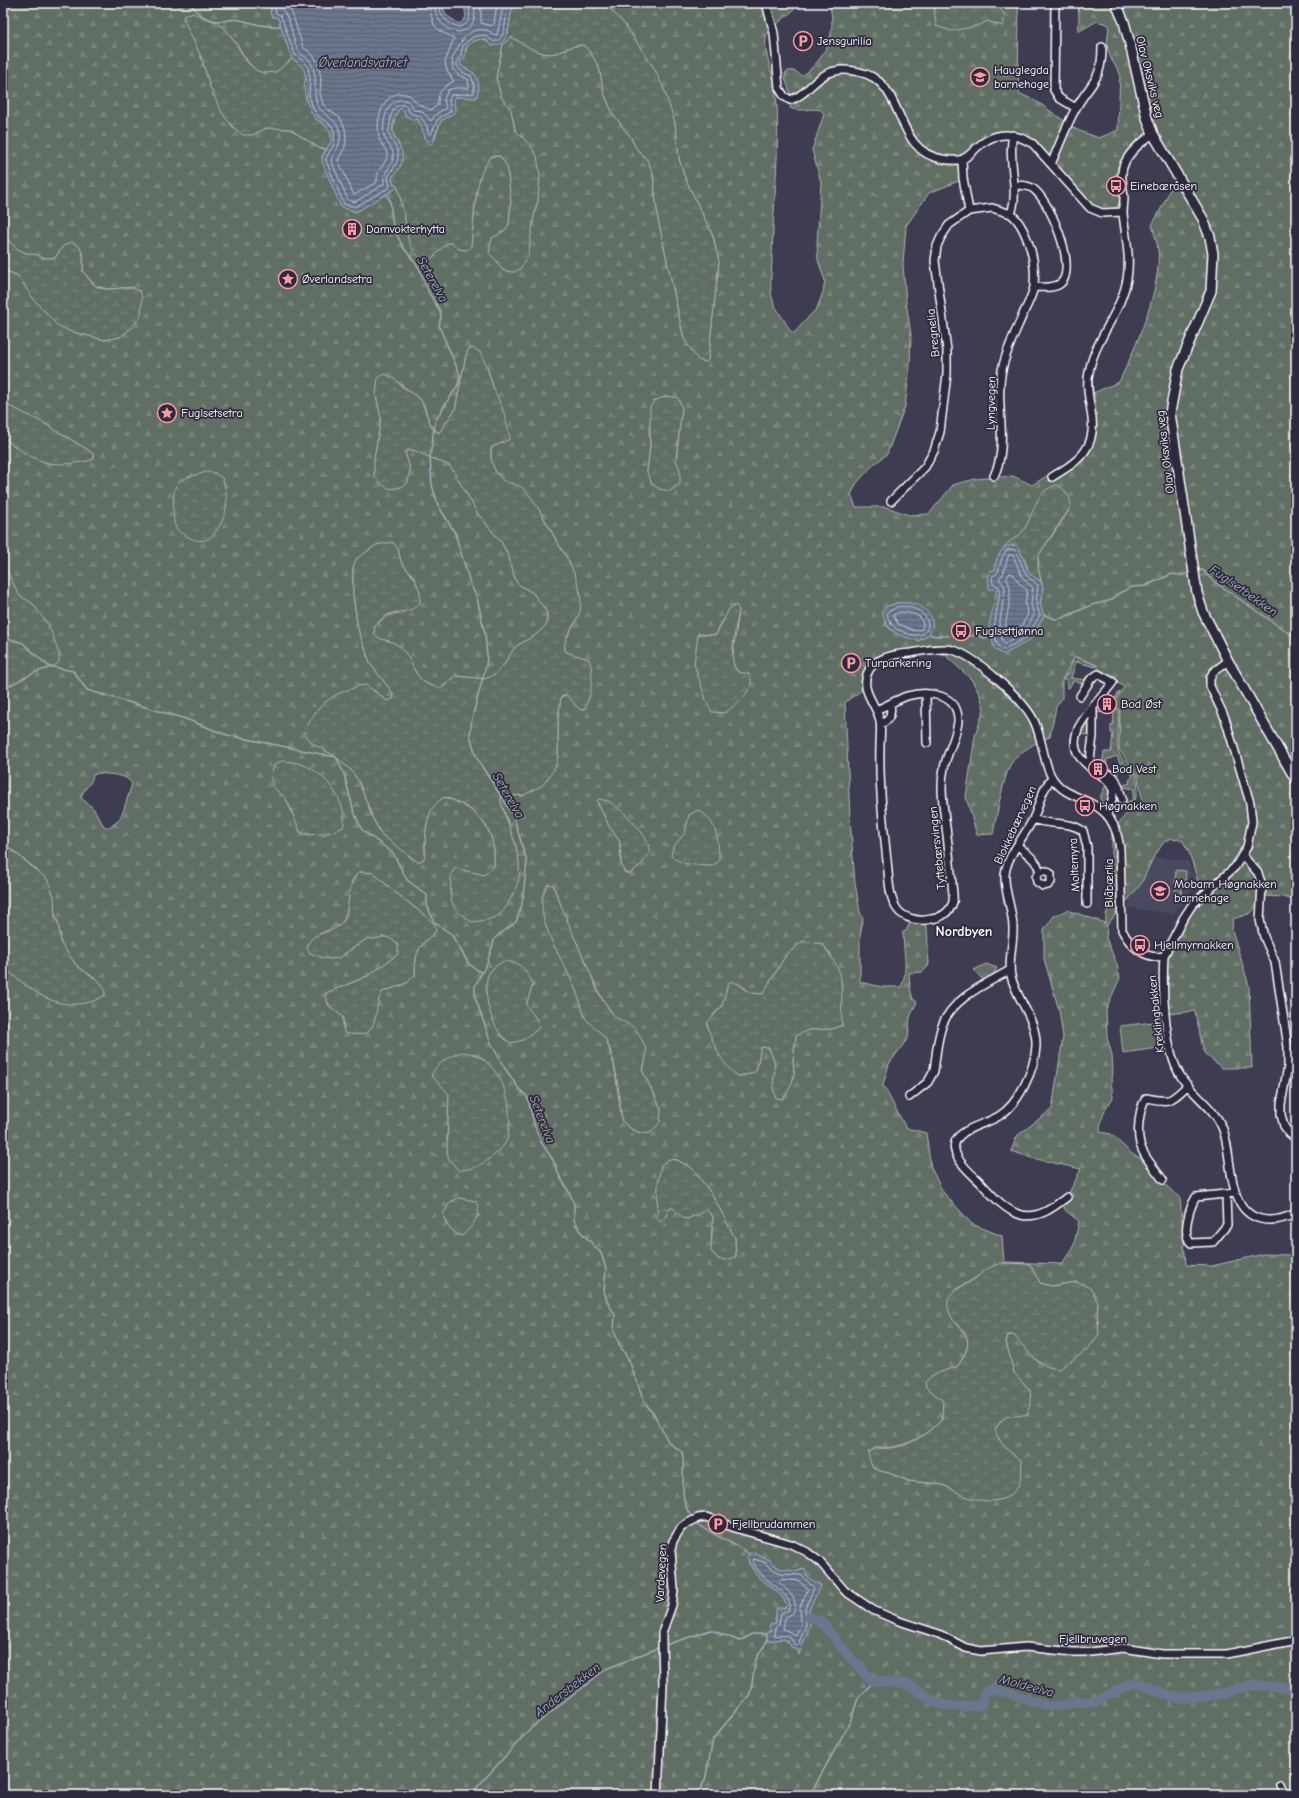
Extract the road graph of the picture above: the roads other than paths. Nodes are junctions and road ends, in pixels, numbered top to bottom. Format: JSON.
{"nodes":[{"id":1,"x":766,"y":3,"type":"edge"},
{"id":2,"x":1055,"y":3,"type":"edge"},
{"id":3,"x":1116,"y":3,"type":"edge"},
{"id":4,"x":1102,"y":47,"type":"dead end"},
{"id":5,"x":1076,"y":108,"type":"junction"},
{"id":6,"x":1013,"y":134,"type":"junction"},
{"id":7,"x":1153,"y":134,"type":"junction"},
{"id":8,"x":962,"y":160,"type":"junction"},
{"id":9,"x":1051,"y":164,"type":"junction"},
{"id":10,"x":1014,"y":185,"type":"junction"},
{"id":11,"x":969,"y":210,"type":"junction"},
{"id":12,"x":1123,"y":212,"type":"junction"},
{"id":13,"x":1011,"y":214,"type":"junction"},
{"id":14,"x":1034,"y":287,"type":"junction"},
{"id":15,"x":994,"y":476,"type":"dead end"},
{"id":16,"x":1052,"y":477,"type":"dead end"},
{"id":17,"x":891,"y":501,"type":"dead end"},
{"id":18,"x":1228,"y":661,"type":"junction"},
{"id":19,"x":926,"y":694,"type":"junction"},
{"id":20,"x":1080,"y":696,"type":"dead end"},
{"id":21,"x":890,"y":704,"type":"junction"},
{"id":22,"x":1093,"y":708,"type":"junction"},
{"id":23,"x":876,"y":710,"type":"junction"},
{"id":24,"x":881,"y":724,"type":"junction"},
{"id":25,"x":927,"y":743,"type":"dead end"},
{"id":26,"x":1092,"y":769,"type":"junction"},
{"id":27,"x":1052,"y":778,"type":"junction"},
{"id":28,"x":1296,"y":780,"type":"edge"},
{"id":29,"x":1122,"y":799,"type":"dead end"},
{"id":30,"x":1107,"y":814,"type":"junction"},
{"id":31,"x":1033,"y":819,"type":"junction"},
{"id":32,"x":1018,"y":846,"type":"junction"},
{"id":33,"x":1243,"y":856,"type":"junction"},
{"id":34,"x":1040,"y":871,"type":"dead end"},
{"id":35,"x":1087,"y":904,"type":"dead end"},
{"id":36,"x":1164,"y":956,"type":"junction"},
{"id":37,"x":1010,"y":970,"type":"junction"},
{"id":38,"x":1188,"y":1086,"type":"junction"},
{"id":39,"x":909,"y":1097,"type":"dead end"},
{"id":40,"x":1296,"y":1138,"type":"edge"},
{"id":41,"x":1163,"y":1180,"type":"dead end"},
{"id":42,"x":1235,"y":1193,"type":"junction"},
{"id":43,"x":1226,"y":1195,"type":"junction"},
{"id":44,"x":1066,"y":1196,"type":"dead end"},
{"id":45,"x":1296,"y":1213,"type":"edge"},
{"id":46,"x":917,"y":1626,"type":"joint"},
{"id":47,"x":1296,"y":1640,"type":"edge"},
{"id":48,"x":1281,"y":1786,"type":"dead end"},
{"id":49,"x":658,"y":1795,"type":"edge"},
{"id":50,"x":1285,"y":1795,"type":"edge"}],
"edges":[{"from":1,"to":8,"type":"street"},
{"from":2,"to":5,"type":"street"},
{"from":3,"to":7,"type":"street","name":"Olav Oksviks veg"},
{"from":4,"to":5,"type":"street"},
{"from":5,"to":9,"type":"street"},
{"from":6,"to":8,"type":"street"},
{"from":6,"to":9,"type":"street"},
{"from":6,"to":10,"type":"street"},
{"from":7,"to":12,"type":"street"},
{"from":7,"to":18,"type":"street","name":"Olav Oksviks veg"},
{"from":8,"to":11,"type":"street"},
{"from":9,"to":12,"type":"street"},
{"from":10,"to":13,"type":"street"},
{"from":10,"to":14,"type":"street"},
{"from":11,"to":13,"type":"street"},
{"from":11,"to":17,"type":"street","name":"Bregnelia"},
{"from":12,"to":16,"type":"street"},
{"from":13,"to":14,"type":"street","name":"Lyngvegen"},
{"from":14,"to":15,"type":"street","name":"Lyngvegen"},
{"from":18,"to":28,"type":"street","name":"Olav Oksviks veg"},
{"from":18,"to":33,"type":"street"},
{"from":19,"to":21,"type":"street","name":"Tyttebærsvingen"},
{"from":19,"to":24,"type":"street","name":"Tyttebærsvingen"},
{"from":19,"to":25,"type":"street"},
{"from":20,"to":22,"type":"street"},
{"from":21,"to":23,"type":"street","name":"Tyttebærsvingen"},
{"from":21,"to":24,"type":"street"},
{"from":22,"to":26,"type":"street"},
{"from":22,"to":26,"type":"street"},
{"from":23,"to":24,"type":"street","name":"Tyttebærsvingen"},
{"from":23,"to":27,"type":"street"},
{"from":26,"to":29,"type":"street"},
{"from":26,"to":30,"type":"street"},
{"from":27,"to":30,"type":"street","name":"Blåbærlia"},
{"from":27,"to":31,"type":"street","name":"Blokkebærvegen"},
{"from":30,"to":36,"type":"street","name":"Blåbærlia"},
{"from":31,"to":32,"type":"street","name":"Blokkebærvegen"},
{"from":31,"to":35,"type":"street","name":"Moltemyra"},
{"from":32,"to":34,"type":"street"},
{"from":32,"to":37,"type":"street","name":"Blokkebærvegen"},
{"from":33,"to":36,"type":"street"},
{"from":33,"to":40,"type":"street"},
{"from":36,"to":38,"type":"street","name":"Kreklingbakken"},
{"from":37,"to":39,"type":"street"},
{"from":37,"to":44,"type":"street","name":"Blokkebærvegen"},
{"from":38,"to":41,"type":"street"},
{"from":38,"to":42,"type":"street","name":"Kreklingbakken"},
{"from":42,"to":43,"type":"street"},
{"from":42,"to":45,"type":"street","name":"Kreklingbakken"},
{"from":43,"to":43,"type":"street"},
{"from":46,"to":47,"type":"street","name":"Fjellbruvegen"},
{"from":46,"to":49,"type":"street","name":"Vardevegen"},
{"from":48,"to":50,"type":"street"}]}
